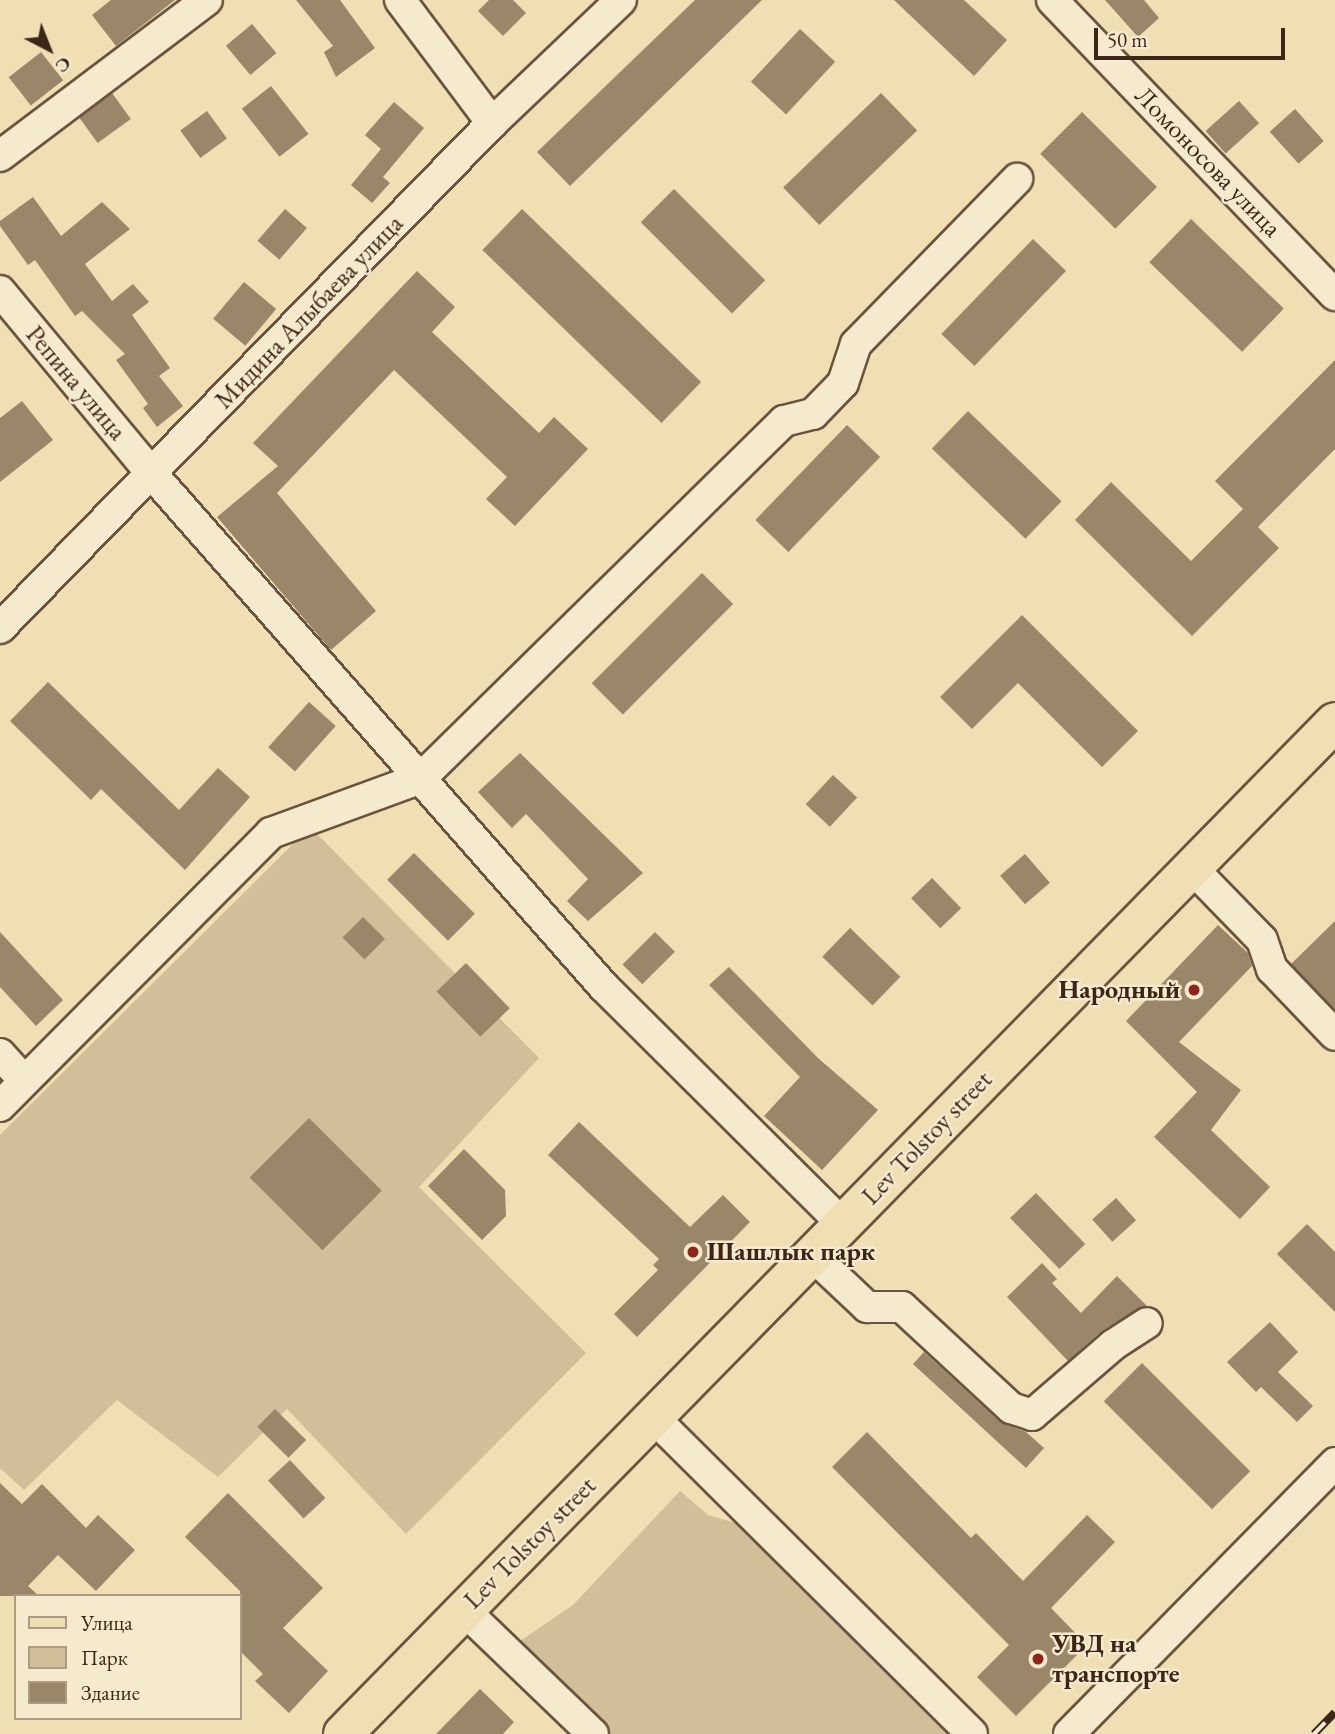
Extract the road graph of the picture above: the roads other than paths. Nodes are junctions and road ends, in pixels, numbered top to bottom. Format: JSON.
{"nodes":[{"id":1,"x":207,"y":0,"type":"edge"},
{"id":2,"x":400,"y":0,"type":"edge"},
{"id":3,"x":621,"y":0,"type":"edge"},
{"id":4,"x":1052,"y":0,"type":"edge"},
{"id":5,"x":492,"y":123,"type":"junction"},
{"id":6,"x":0,"y":156,"type":"edge"},
{"id":7,"x":1017,"y":179,"type":"dead end"},
{"id":8,"x":0,"y":291,"type":"edge"},
{"id":9,"x":1335,"y":295,"type":"edge"},
{"id":10,"x":152,"y":474,"type":"junction"},
{"id":11,"x":0,"y":628,"type":"edge"},
{"id":12,"x":1335,"y":722,"type":"edge"},
{"id":13,"x":421,"y":778,"type":"junction"},
{"id":14,"x":1192,"y":868,"type":"junction"},
{"id":15,"x":1335,"y":1035,"type":"edge"},
{"id":16,"x":0,"y":1054,"type":"edge"},
{"id":17,"x":24,"y":1081,"type":"junction"},
{"id":18,"x":0,"y":1106,"type":"edge"},
{"id":19,"x":843,"y":1224,"type":"junction"},
{"id":20,"x":812,"y":1255,"type":"junction"},
{"id":21,"x":1147,"y":1323,"type":"dead end"},
{"id":22,"x":654,"y":1418,"type":"junction"},
{"id":23,"x":1335,"y":1463,"type":"edge"},
{"id":24,"x":464,"y":1610,"type":"junction"},
{"id":25,"x":343,"y":1734,"type":"edge"},
{"id":26,"x":593,"y":1734,"type":"edge"},
{"id":27,"x":972,"y":1734,"type":"edge"},
{"id":28,"x":1069,"y":1734,"type":"edge"}],
"edges":[{"from":1,"to":6,"type":"street"},
{"from":2,"to":5,"type":"street"},
{"from":3,"to":5,"type":"street","name":"Мидина Алыбаева улица"},
{"from":4,"to":9,"type":"street","name":"Ломоносова улица"},
{"from":5,"to":10,"type":"street","name":"Мидина Алыбаева улица"},
{"from":7,"to":13,"type":"street"},
{"from":8,"to":10,"type":"street","name":"Репина улица"},
{"from":10,"to":11,"type":"street","name":"Мидина Алыбаева улица"},
{"from":10,"to":13,"type":"street","name":"Репина улица"},
{"from":12,"to":14,"type":"main road","name":"Lev Tolstoy street"},
{"from":13,"to":17,"type":"street"},
{"from":13,"to":19,"type":"street","name":"Репина улица"},
{"from":14,"to":15,"type":"street"},
{"from":14,"to":19,"type":"main road","name":"Lev Tolstoy street"},
{"from":16,"to":17,"type":"street"},
{"from":17,"to":18,"type":"street"},
{"from":19,"to":20,"type":"main road","name":"Lev Tolstoy street"},
{"from":20,"to":21,"type":"street"},
{"from":20,"to":22,"type":"main road","name":"Lev Tolstoy street"},
{"from":22,"to":24,"type":"main road","name":"Lev Tolstoy street"},
{"from":22,"to":27,"type":"street"},
{"from":23,"to":28,"type":"street"},
{"from":24,"to":25,"type":"main road","name":"Lev Tolstoy street"},
{"from":24,"to":26,"type":"street"}]}
